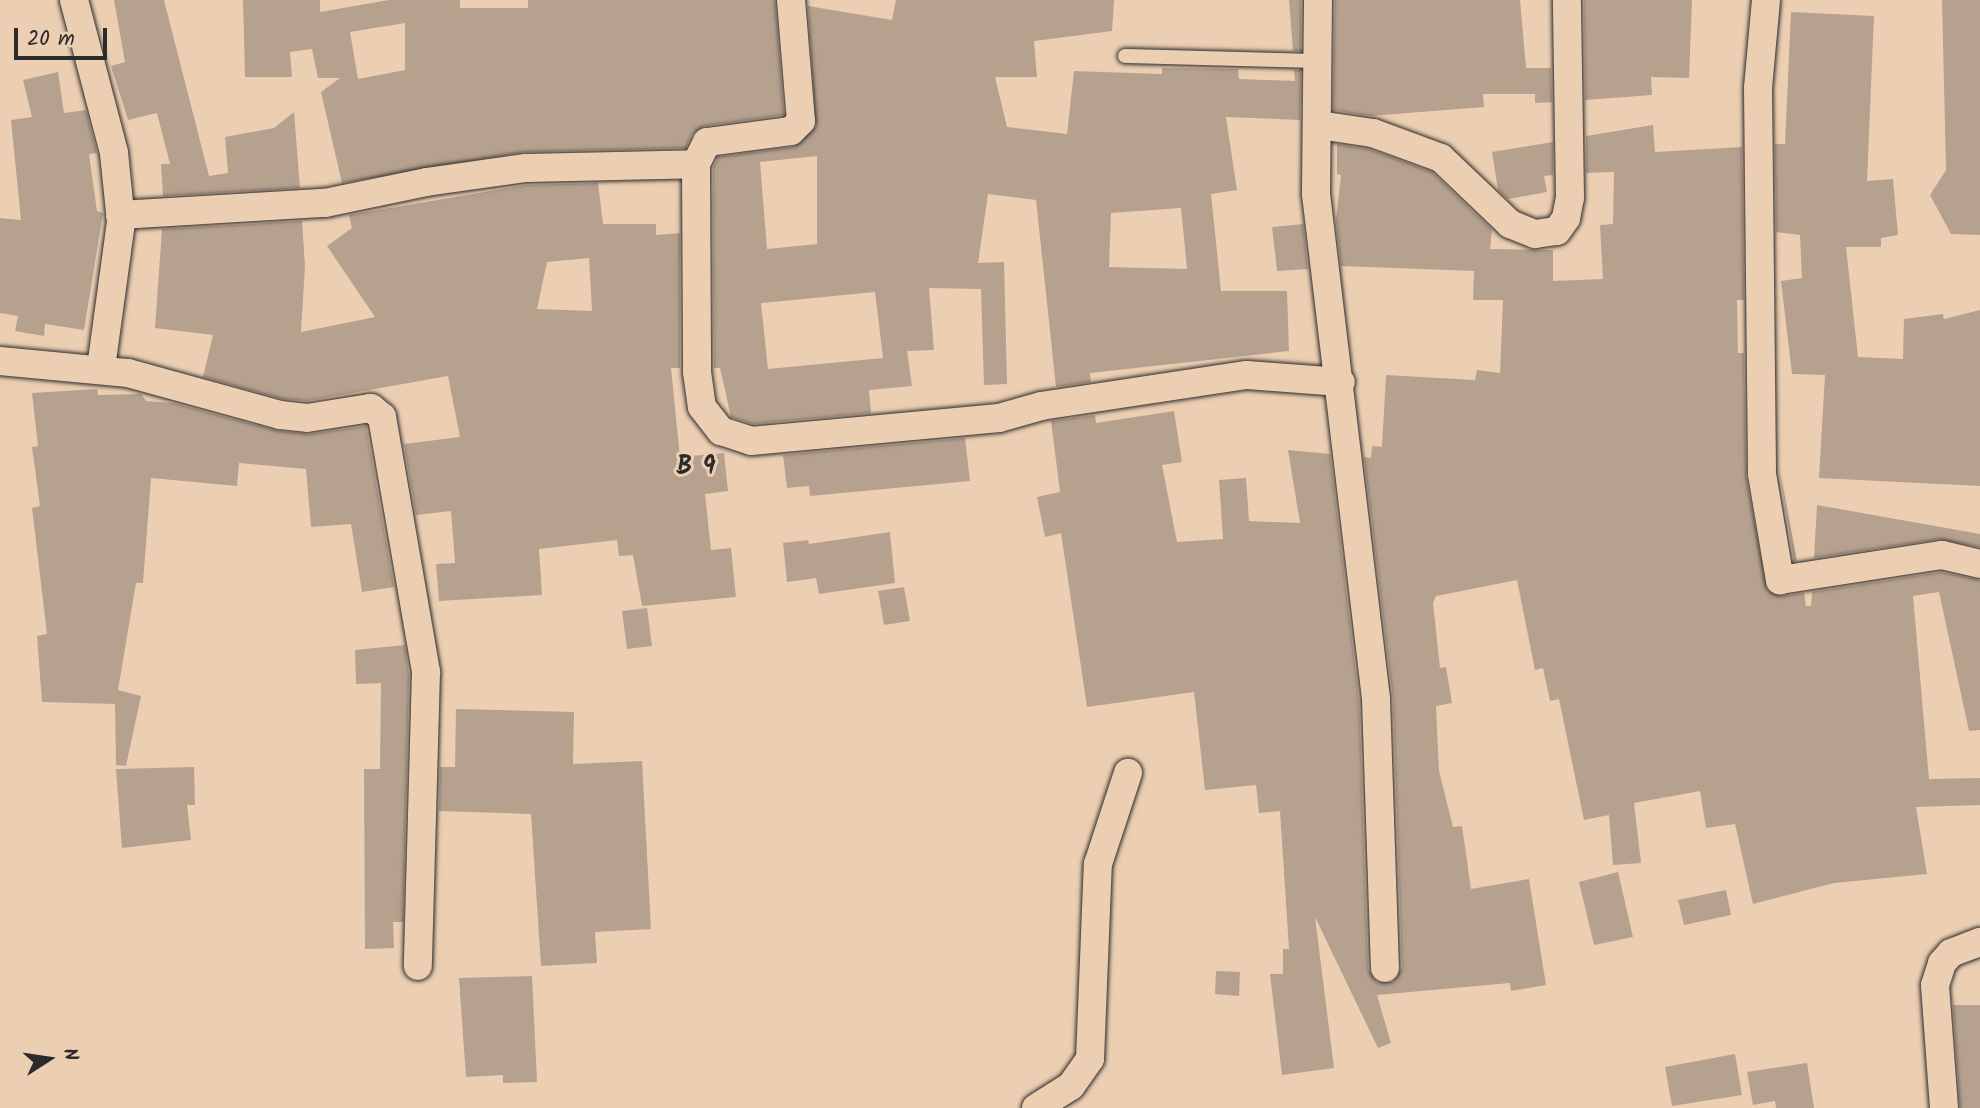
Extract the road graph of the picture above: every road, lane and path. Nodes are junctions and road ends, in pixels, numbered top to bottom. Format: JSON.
{"nodes":[{"id":1,"x":74,"y":0,"type":"edge"},
{"id":2,"x":791,"y":0,"type":"edge"},
{"id":3,"x":1318,"y":0,"type":"edge"},
{"id":4,"x":1567,"y":0,"type":"edge"},
{"id":5,"x":1766,"y":0,"type":"edge"},
{"id":6,"x":1125,"y":56,"type":"dead end"},
{"id":7,"x":1318,"y":61,"type":"junction"},
{"id":8,"x":1319,"y":125,"type":"junction"},
{"id":9,"x":696,"y":163,"type":"junction"},
{"id":10,"x":120,"y":215,"type":"junction"},
{"id":11,"x":0,"y":361,"type":"edge"},
{"id":12,"x":101,"y":368,"type":"junction"},
{"id":13,"x":1341,"y":382,"type":"junction"},
{"id":14,"x":1980,"y":564,"type":"edge"},
{"id":15,"x":1128,"y":773,"type":"dead end"},
{"id":16,"x":1980,"y":942,"type":"edge"},
{"id":17,"x":418,"y":966,"type":"dead end"},
{"id":18,"x":1385,"y":968,"type":"dead end"},
{"id":19,"x":1036,"y":1108,"type":"edge"},
{"id":20,"x":1944,"y":1108,"type":"edge"}],
"edges":[{"from":1,"to":10,"type":"street"},
{"from":2,"to":9,"type":"street"},
{"from":3,"to":7,"type":"street"},
{"from":4,"to":8,"type":"street"},
{"from":5,"to":14,"type":"street"},
{"from":6,"to":7,"type":"lane"},
{"from":7,"to":8,"type":"street"},
{"from":8,"to":13,"type":"street"},
{"from":9,"to":10,"type":"street"},
{"from":9,"to":13,"type":"street"},
{"from":10,"to":12,"type":"street"},
{"from":11,"to":12,"type":"street"},
{"from":12,"to":17,"type":"street"},
{"from":13,"to":18,"type":"street"},
{"from":15,"to":19,"type":"street"},
{"from":16,"to":20,"type":"street"}]}
